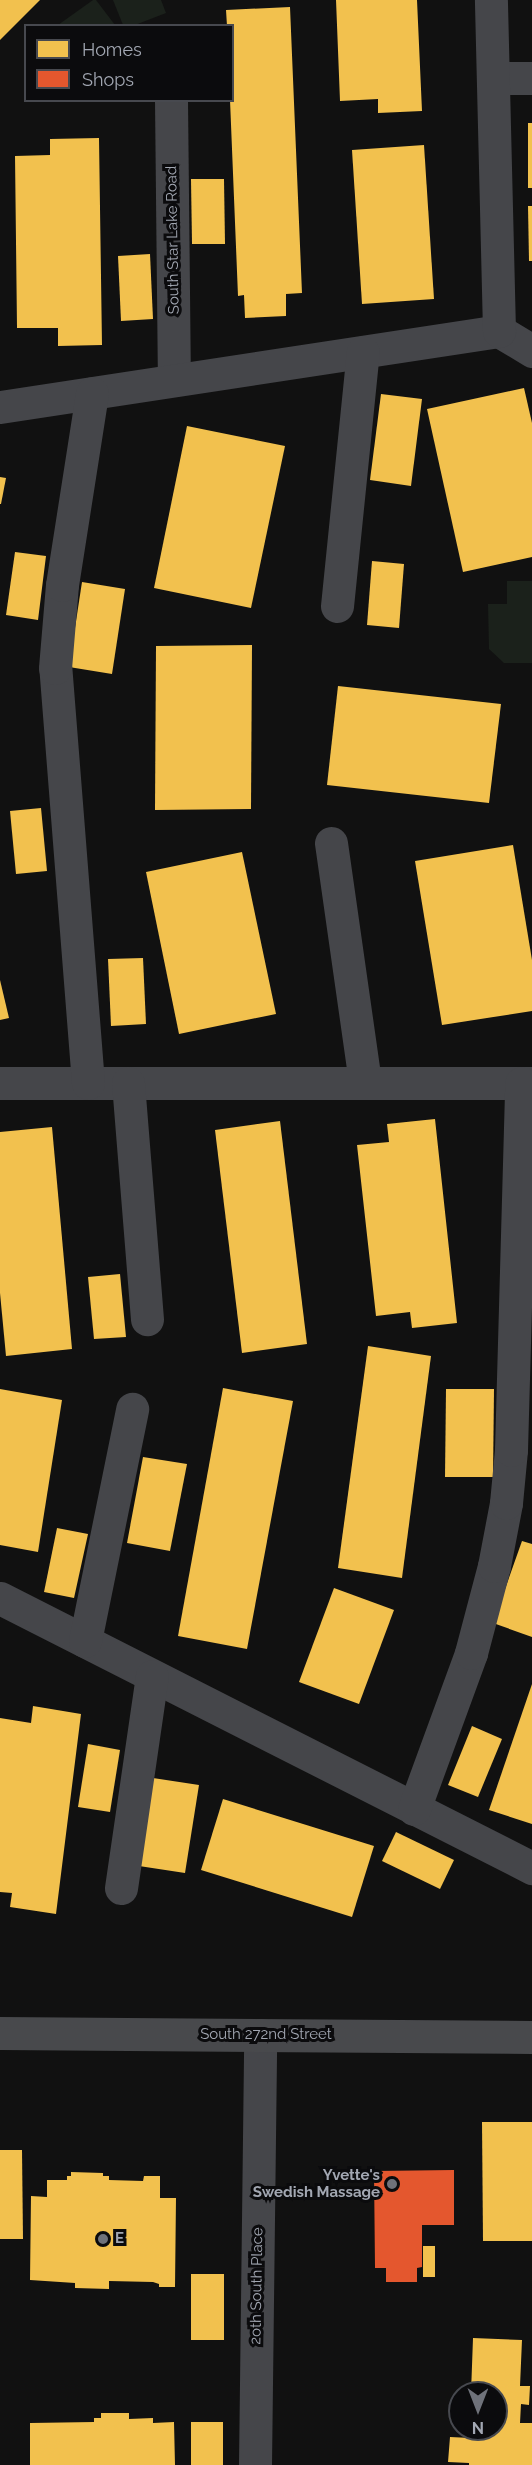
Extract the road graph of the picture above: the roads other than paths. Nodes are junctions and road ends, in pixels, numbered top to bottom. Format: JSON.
{"nodes":[{"id":1,"x":491,"y":0,"type":"edge"},
{"id":2,"x":493,"y":78,"type":"junction"},
{"id":3,"x":532,"y":78,"type":"edge"},
{"id":4,"x":171,"y":102,"type":"edge"},
{"id":5,"x":498,"y":332,"type":"junction"},
{"id":6,"x":532,"y":351,"type":"edge"},
{"id":7,"x":363,"y":352,"type":"junction"},
{"id":8,"x":174,"y":380,"type":"junction"},
{"id":9,"x":92,"y":393,"type":"junction"},
{"id":10,"x":0,"y":407,"type":"edge"},
{"id":11,"x":337,"y":606,"type":"dead end"},
{"id":12,"x":331,"y":843,"type":"dead end"},
{"id":13,"x":0,"y":1083,"type":"edge"},
{"id":14,"x":88,"y":1083,"type":"junction"},
{"id":15,"x":128,"y":1083,"type":"junction"},
{"id":16,"x":365,"y":1083,"type":"junction"},
{"id":17,"x":526,"y":1083,"type":"edge"},
{"id":18,"x":147,"y":1319,"type":"dead end"},
{"id":19,"x":132,"y":1409,"type":"dead end"},
{"id":20,"x":0,"y":1598,"type":"edge"},
{"id":21,"x":85,"y":1641,"type":"junction"},
{"id":22,"x":152,"y":1676,"type":"junction"},
{"id":23,"x":414,"y":1809,"type":"junction"},
{"id":24,"x":532,"y":1868,"type":"edge"},
{"id":25,"x":121,"y":1887,"type":"dead end"},
{"id":26,"x":0,"y":2033,"type":"edge"},
{"id":27,"x":260,"y":2035,"type":"junction"},
{"id":28,"x":532,"y":2037,"type":"edge"},
{"id":29,"x":255,"y":2465,"type":"edge"}],
"edges":[{"from":1,"to":2,"type":"street"},
{"from":2,"to":3,"type":"street"},
{"from":2,"to":5,"type":"street"},
{"from":4,"to":8,"type":"street","name":"South Star Lake Road"},
{"from":5,"to":6,"type":"street"},
{"from":5,"to":7,"type":"street"},
{"from":7,"to":8,"type":"street"},
{"from":7,"to":11,"type":"street"},
{"from":8,"to":9,"type":"street"},
{"from":9,"to":10,"type":"street"},
{"from":9,"to":14,"type":"street"},
{"from":12,"to":16,"type":"street"},
{"from":13,"to":14,"type":"street"},
{"from":14,"to":15,"type":"street"},
{"from":15,"to":16,"type":"street"},
{"from":15,"to":18,"type":"street"},
{"from":16,"to":17,"type":"street"},
{"from":17,"to":23,"type":"street"},
{"from":19,"to":21,"type":"street"},
{"from":20,"to":21,"type":"street"},
{"from":21,"to":22,"type":"street"},
{"from":22,"to":23,"type":"street"},
{"from":22,"to":25,"type":"street"},
{"from":23,"to":24,"type":"street"},
{"from":26,"to":27,"type":"main road","name":"South 272nd Street"},
{"from":27,"to":28,"type":"main road","name":"South 272nd Street"},
{"from":27,"to":29,"type":"street","name":"2oth South Place"}]}
